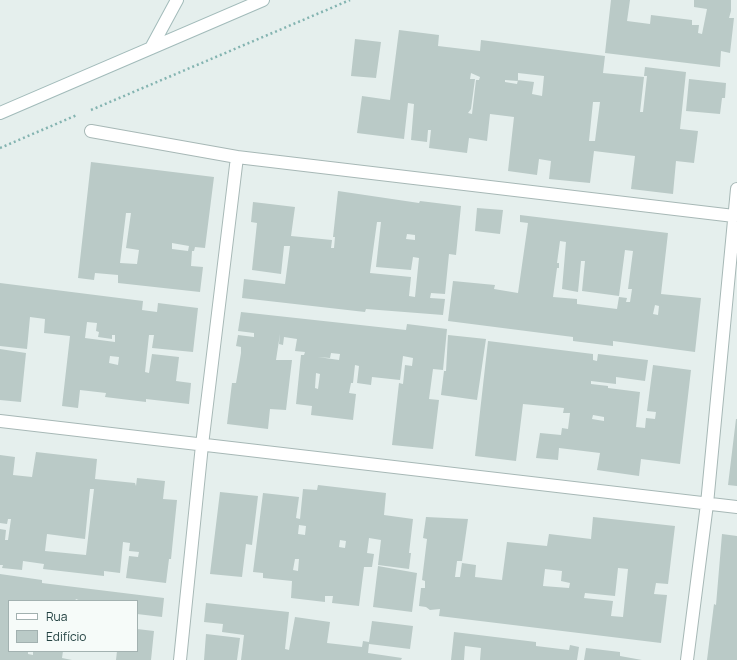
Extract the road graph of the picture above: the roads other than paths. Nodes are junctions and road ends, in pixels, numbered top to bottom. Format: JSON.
{"nodes":[{"id":1,"x":178,"y":0,"type":"edge"},
{"id":2,"x":259,"y":1,"type":"edge"},
{"id":3,"x":151,"y":48,"type":"junction"},
{"id":4,"x":0,"y":113,"type":"edge"},
{"id":5,"x":91,"y":131,"type":"dead end"},
{"id":6,"x":237,"y":157,"type":"junction"},
{"id":7,"x":737,"y":189,"type":"edge"},
{"id":8,"x":734,"y":216,"type":"junction"},
{"id":9,"x":0,"y":421,"type":"edge"},
{"id":10,"x":202,"y":445,"type":"junction"},
{"id":11,"x":707,"y":504,"type":"junction"},
{"id":12,"x":737,"y":507,"type":"edge"},
{"id":13,"x":180,"y":660,"type":"edge"},
{"id":14,"x":687,"y":660,"type":"edge"}],
"edges":[{"from":1,"to":3,"type":"street"},
{"from":2,"to":3,"type":"street"},
{"from":3,"to":4,"type":"street"},
{"from":5,"to":6,"type":"street"},
{"from":6,"to":8,"type":"street"},
{"from":6,"to":10,"type":"street"},
{"from":7,"to":8,"type":"street"},
{"from":8,"to":11,"type":"street"},
{"from":9,"to":10,"type":"street"},
{"from":10,"to":11,"type":"street"},
{"from":10,"to":13,"type":"street"},
{"from":11,"to":12,"type":"street"},
{"from":11,"to":14,"type":"street"}]}
